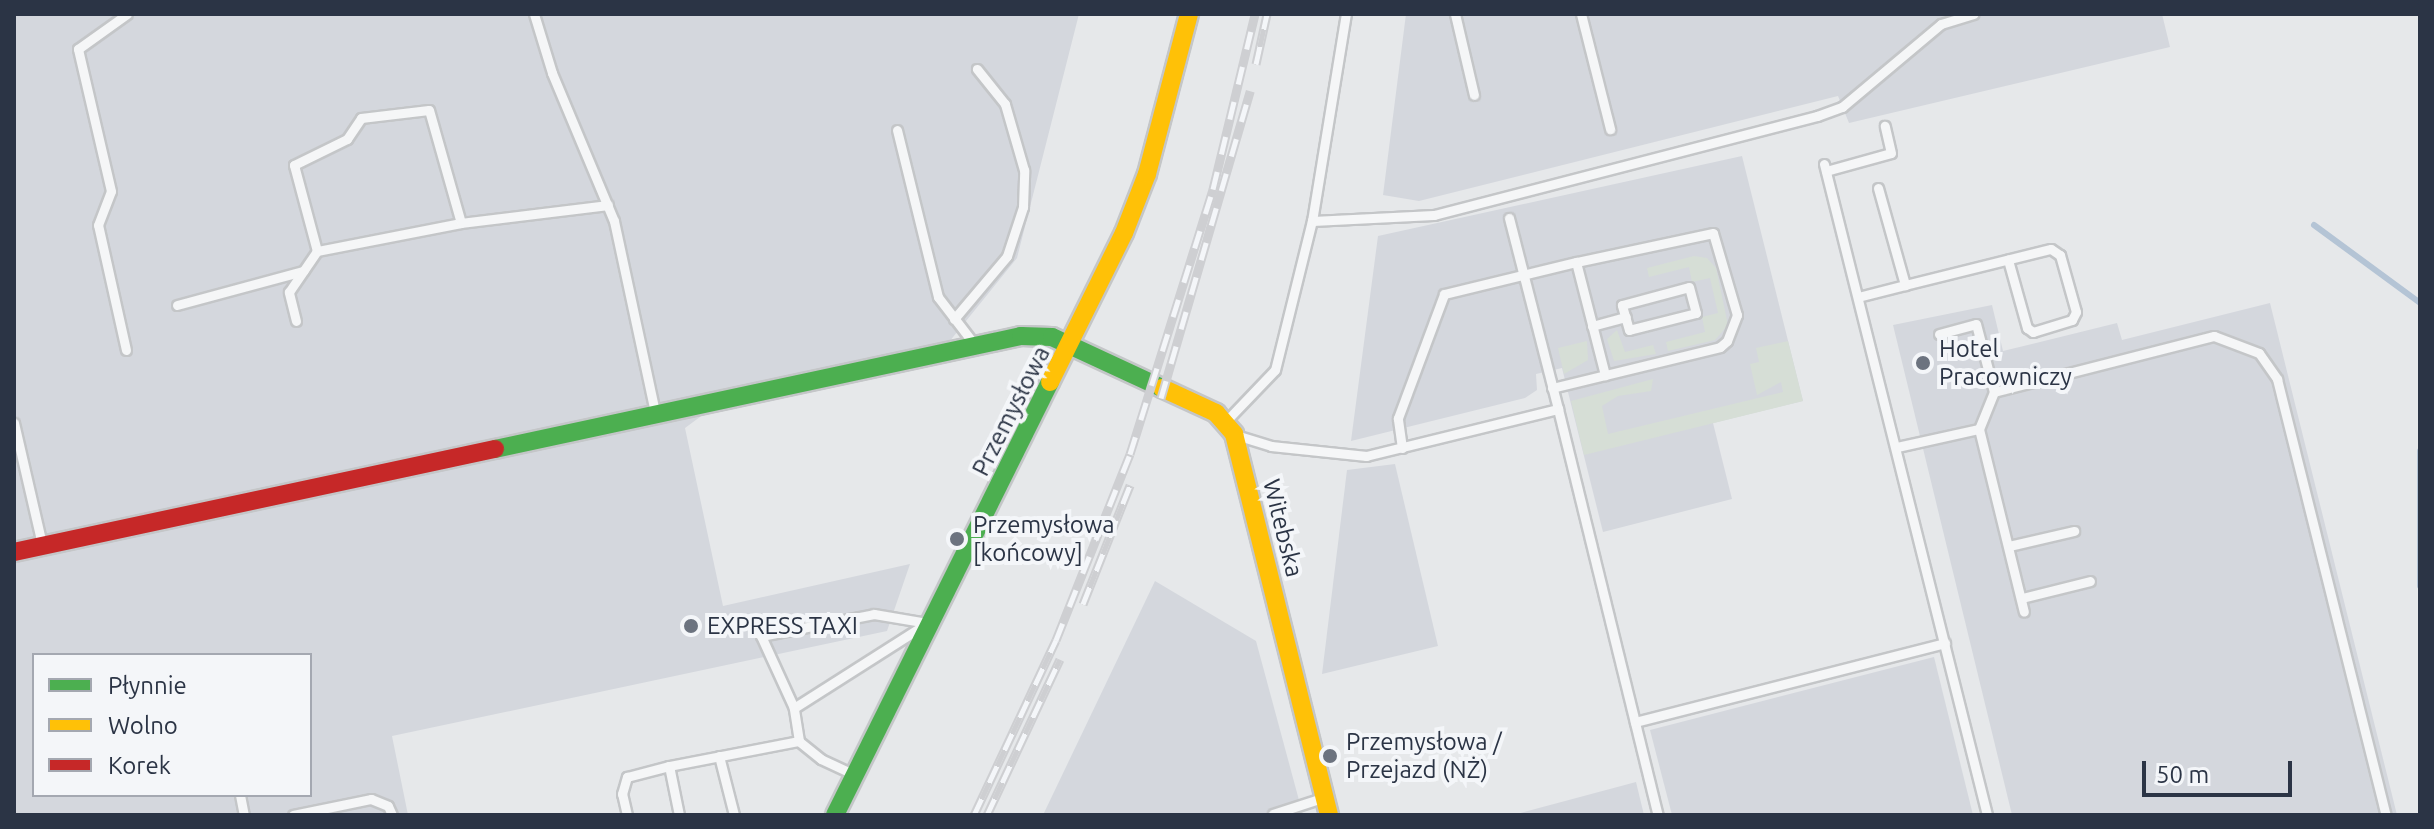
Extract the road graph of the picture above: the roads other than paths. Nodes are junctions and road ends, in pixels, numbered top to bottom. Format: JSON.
{"nodes":[{"id":1,"x":127,"y":14,"type":"edge"},
{"id":2,"x":534,"y":14,"type":"edge"},
{"id":3,"x":1189,"y":14,"type":"edge"},
{"id":4,"x":1346,"y":14,"type":"edge"},
{"id":5,"x":1455,"y":14,"type":"edge"},
{"id":6,"x":1581,"y":14,"type":"edge"},
{"id":7,"x":1974,"y":14,"type":"edge"},
{"id":8,"x":977,"y":69,"type":"dead end"},
{"id":9,"x":1474,"y":95,"type":"dead end"},
{"id":10,"x":1885,"y":126,"type":"dead end"},
{"id":11,"x":1610,"y":129,"type":"dead end"},
{"id":12,"x":897,"y":130,"type":"dead end"},
{"id":13,"x":1878,"y":188,"type":"dead end"},
{"id":14,"x":608,"y":205,"type":"junction"},
{"id":15,"x":1509,"y":218,"type":"dead end"},
{"id":16,"x":1312,"y":221,"type":"junction"},
{"id":17,"x":461,"y":223,"type":"junction"},
{"id":18,"x":317,"y":251,"type":"junction"},
{"id":19,"x":2008,"y":260,"type":"junction"},
{"id":20,"x":1576,"y":262,"type":"junction"},
{"id":21,"x":303,"y":271,"type":"junction"},
{"id":22,"x":1524,"y":274,"type":"junction"},
{"id":23,"x":1905,"y":285,"type":"junction"},
{"id":24,"x":1858,"y":297,"type":"junction"},
{"id":25,"x":177,"y":305,"type":"dead end"},
{"id":26,"x":1626,"y":317,"type":"junction"},
{"id":27,"x":954,"y":319,"type":"junction"},
{"id":28,"x":296,"y":321,"type":"dead end"},
{"id":29,"x":1592,"y":326,"type":"junction"},
{"id":30,"x":1939,"y":334,"type":"dead end"},
{"id":31,"x":1073,"y":344,"type":"junction"},
{"id":32,"x":976,"y":346,"type":"junction"},
{"id":33,"x":126,"y":350,"type":"dead end"},
{"id":34,"x":1605,"y":375,"type":"junction"},
{"id":35,"x":1552,"y":388,"type":"junction"},
{"id":36,"x":1994,"y":392,"type":"junction"},
{"id":37,"x":1558,"y":409,"type":"junction"},
{"id":38,"x":656,"y":415,"type":"junction"},
{"id":39,"x":14,"y":423,"type":"edge"},
{"id":40,"x":1230,"y":428,"type":"junction"},
{"id":41,"x":1979,"y":429,"type":"junction"},
{"id":42,"x":1897,"y":447,"type":"junction"},
{"id":43,"x":1402,"y":448,"type":"junction"},
{"id":44,"x":2074,"y":531,"type":"dead end"},
{"id":45,"x":42,"y":546,"type":"junction"},
{"id":46,"x":2009,"y":546,"type":"junction"},
{"id":47,"x":14,"y":552,"type":"edge"},
{"id":48,"x":2090,"y":581,"type":"dead end"},
{"id":49,"x":2022,"y":598,"type":"junction"},
{"id":50,"x":2024,"y":612,"type":"dead end"},
{"id":51,"x":928,"y":623,"type":"junction"},
{"id":52,"x":1945,"y":643,"type":"junction"},
{"id":53,"x":794,"y":708,"type":"junction"},
{"id":54,"x":1635,"y":722,"type":"junction"},
{"id":55,"x":799,"y":741,"type":"junction"},
{"id":56,"x":719,"y":756,"type":"junction"},
{"id":57,"x":669,"y":766,"type":"junction"},
{"id":58,"x":855,"y":774,"type":"junction"},
{"id":59,"x":1327,"y":806,"type":"edge"},
{"id":60,"x":1273,"y":814,"type":"edge"},
{"id":61,"x":293,"y":815,"type":"edge"},
{"id":62,"x":392,"y":815,"type":"edge"},
{"id":63,"x":627,"y":815,"type":"edge"},
{"id":64,"x":679,"y":815,"type":"edge"},
{"id":65,"x":734,"y":815,"type":"edge"},
{"id":66,"x":835,"y":815,"type":"edge"},
{"id":67,"x":1658,"y":815,"type":"edge"},
{"id":68,"x":1987,"y":815,"type":"edge"},
{"id":69,"x":2386,"y":815,"type":"edge"}],
"edges":[{"from":1,"to":33,"type":"lane"},
{"from":2,"to":14,"type":"lane"},
{"from":3,"to":31,"type":"street","name":"Przemysłowa"},
{"from":4,"to":16,"type":"lane"},
{"from":5,"to":9,"type":"lane"},
{"from":6,"to":11,"type":"lane"},
{"from":7,"to":16,"type":"lane"},
{"from":8,"to":27,"type":"lane"},
{"from":10,"to":24,"type":"lane"},
{"from":12,"to":27,"type":"lane"},
{"from":13,"to":23,"type":"lane"},
{"from":14,"to":17,"type":"lane"},
{"from":14,"to":38,"type":"lane"},
{"from":15,"to":22,"type":"lane"},
{"from":16,"to":40,"type":"lane"},
{"from":17,"to":18,"type":"lane"},
{"from":17,"to":18,"type":"lane"},
{"from":18,"to":21,"type":"lane"},
{"from":19,"to":19,"type":"lane"},
{"from":19,"to":23,"type":"lane"},
{"from":20,"to":22,"type":"lane"},
{"from":20,"to":29,"type":"lane"},
{"from":20,"to":34,"type":"lane"},
{"from":21,"to":25,"type":"lane"},
{"from":21,"to":28,"type":"lane"},
{"from":22,"to":35,"type":"lane"},
{"from":22,"to":43,"type":"lane"},
{"from":23,"to":24,"type":"lane"},
{"from":24,"to":42,"type":"lane"},
{"from":26,"to":26,"type":"lane"},
{"from":26,"to":29,"type":"lane"},
{"from":27,"to":32,"type":"lane"},
{"from":29,"to":34,"type":"lane"},
{"from":30,"to":36,"type":"lane"},
{"from":31,"to":32,"type":"street"},
{"from":31,"to":40,"type":"street"},
{"from":31,"to":51,"type":"street","name":"Przemysłowa"},
{"from":32,"to":38,"type":"street"},
{"from":34,"to":35,"type":"lane"},
{"from":35,"to":37,"type":"lane"},
{"from":36,"to":41,"type":"lane"},
{"from":36,"to":69,"type":"lane"},
{"from":37,"to":43,"type":"lane"},
{"from":37,"to":54,"type":"lane"},
{"from":38,"to":45,"type":"street"},
{"from":39,"to":45,"type":"lane"},
{"from":40,"to":43,"type":"lane"},
{"from":40,"to":59,"type":"street","name":"Witebska"},
{"from":41,"to":42,"type":"lane"},
{"from":41,"to":46,"type":"lane"},
{"from":42,"to":52,"type":"lane"},
{"from":44,"to":46,"type":"lane"},
{"from":45,"to":47,"type":"street"},
{"from":46,"to":49,"type":"lane"},
{"from":48,"to":49,"type":"lane"},
{"from":49,"to":50,"type":"lane"},
{"from":51,"to":53,"type":"lane"},
{"from":51,"to":53,"type":"lane"},
{"from":51,"to":58,"type":"street","name":"Przemysłowa"},
{"from":52,"to":54,"type":"lane"},
{"from":52,"to":68,"type":"lane"},
{"from":53,"to":55,"type":"lane"},
{"from":54,"to":67,"type":"lane"},
{"from":55,"to":56,"type":"lane"},
{"from":55,"to":58,"type":"lane"},
{"from":56,"to":57,"type":"lane"},
{"from":56,"to":65,"type":"lane"},
{"from":57,"to":63,"type":"lane"},
{"from":57,"to":64,"type":"lane"},
{"from":58,"to":66,"type":"street","name":"Przemysłowa"},
{"from":59,"to":60,"type":"lane"},
{"from":61,"to":62,"type":"lane"}]}
